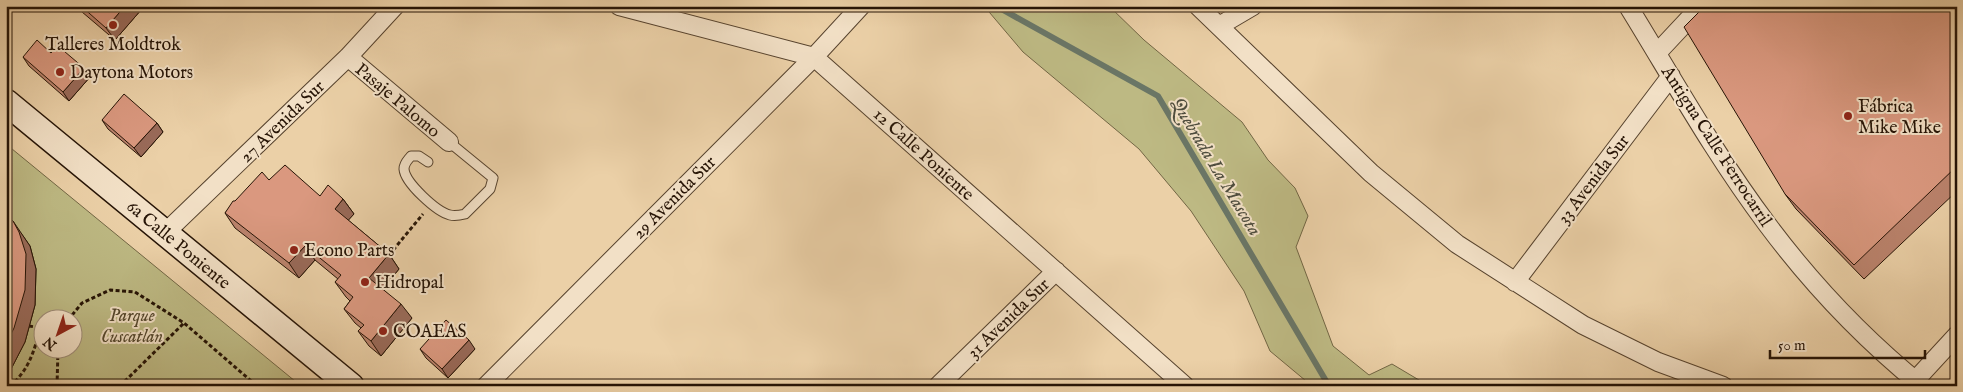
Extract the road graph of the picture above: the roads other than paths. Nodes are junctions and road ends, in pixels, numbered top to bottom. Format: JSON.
{"nodes":[{"id":1,"x":395,"y":6,"type":"edge"},
{"id":2,"x":619,"y":6,"type":"edge"},
{"id":3,"x":861,"y":6,"type":"edge"},
{"id":4,"x":1198,"y":6,"type":"edge"},
{"id":5,"x":1253,"y":6,"type":"edge"},
{"id":6,"x":1628,"y":6,"type":"edge"},
{"id":7,"x":1701,"y":6,"type":"edge"},
{"id":8,"x":1219,"y":26,"type":"junction"},
{"id":9,"x":1657,"y":53,"type":"junction"},
{"id":10,"x":348,"y":57,"type":"junction"},
{"id":11,"x":814,"y":57,"type":"junction"},
{"id":12,"x":1672,"y":76,"type":"junction"},
{"id":13,"x":6,"y":102,"type":"edge"},
{"id":14,"x":449,"y":142,"type":"joint"},
{"id":15,"x":428,"y":162,"type":"dead end"},
{"id":16,"x":166,"y":232,"type":"junction"},
{"id":17,"x":1056,"y":271,"type":"junction"},
{"id":18,"x":1515,"y":282,"type":"junction"},
{"id":19,"x":1957,"y":335,"type":"edge"},
{"id":20,"x":1916,"y":384,"type":"edge"},
{"id":21,"x":351,"y":386,"type":"edge"},
{"id":22,"x":486,"y":386,"type":"edge"},
{"id":23,"x":938,"y":386,"type":"edge"},
{"id":24,"x":1185,"y":386,"type":"edge"},
{"id":25,"x":1723,"y":386,"type":"edge"}],
"edges":[{"from":1,"to":10,"type":"street","name":"27 Avenida Sur"},
{"from":2,"to":11,"type":"street","name":"12 Calle Poniente"},
{"from":3,"to":11,"type":"street","name":"29 Avenida Sur"},
{"from":4,"to":8,"type":"street"},
{"from":5,"to":8,"type":"street"},
{"from":6,"to":9,"type":"street","name":"Antigua Calle Ferrocarril"},
{"from":7,"to":9,"type":"street"},
{"from":8,"to":18,"type":"street"},
{"from":9,"to":12,"type":"street","name":"Antigua Calle Ferrocarril"},
{"from":10,"to":14,"type":"street","name":"Pasaje Palomo"},
{"from":10,"to":16,"type":"street","name":"27 Avenida Sur"},
{"from":11,"to":17,"type":"street","name":"12 Calle Poniente"},
{"from":11,"to":22,"type":"street","name":"29 Avenida Sur"},
{"from":12,"to":18,"type":"street","name":"33 Avenida Sur"},
{"from":12,"to":20,"type":"street","name":"Antigua Calle Ferrocarril"},
{"from":13,"to":16,"type":"street","name":"6a Calle Poniente"},
{"from":14,"to":15,"type":"lane"},
{"from":16,"to":21,"type":"street","name":"6a Calle Poniente"},
{"from":17,"to":23,"type":"street","name":"31 Avenida Sur"},
{"from":17,"to":24,"type":"street","name":"12 Calle Poniente"},
{"from":18,"to":25,"type":"street"},
{"from":19,"to":20,"type":"street"}]}
